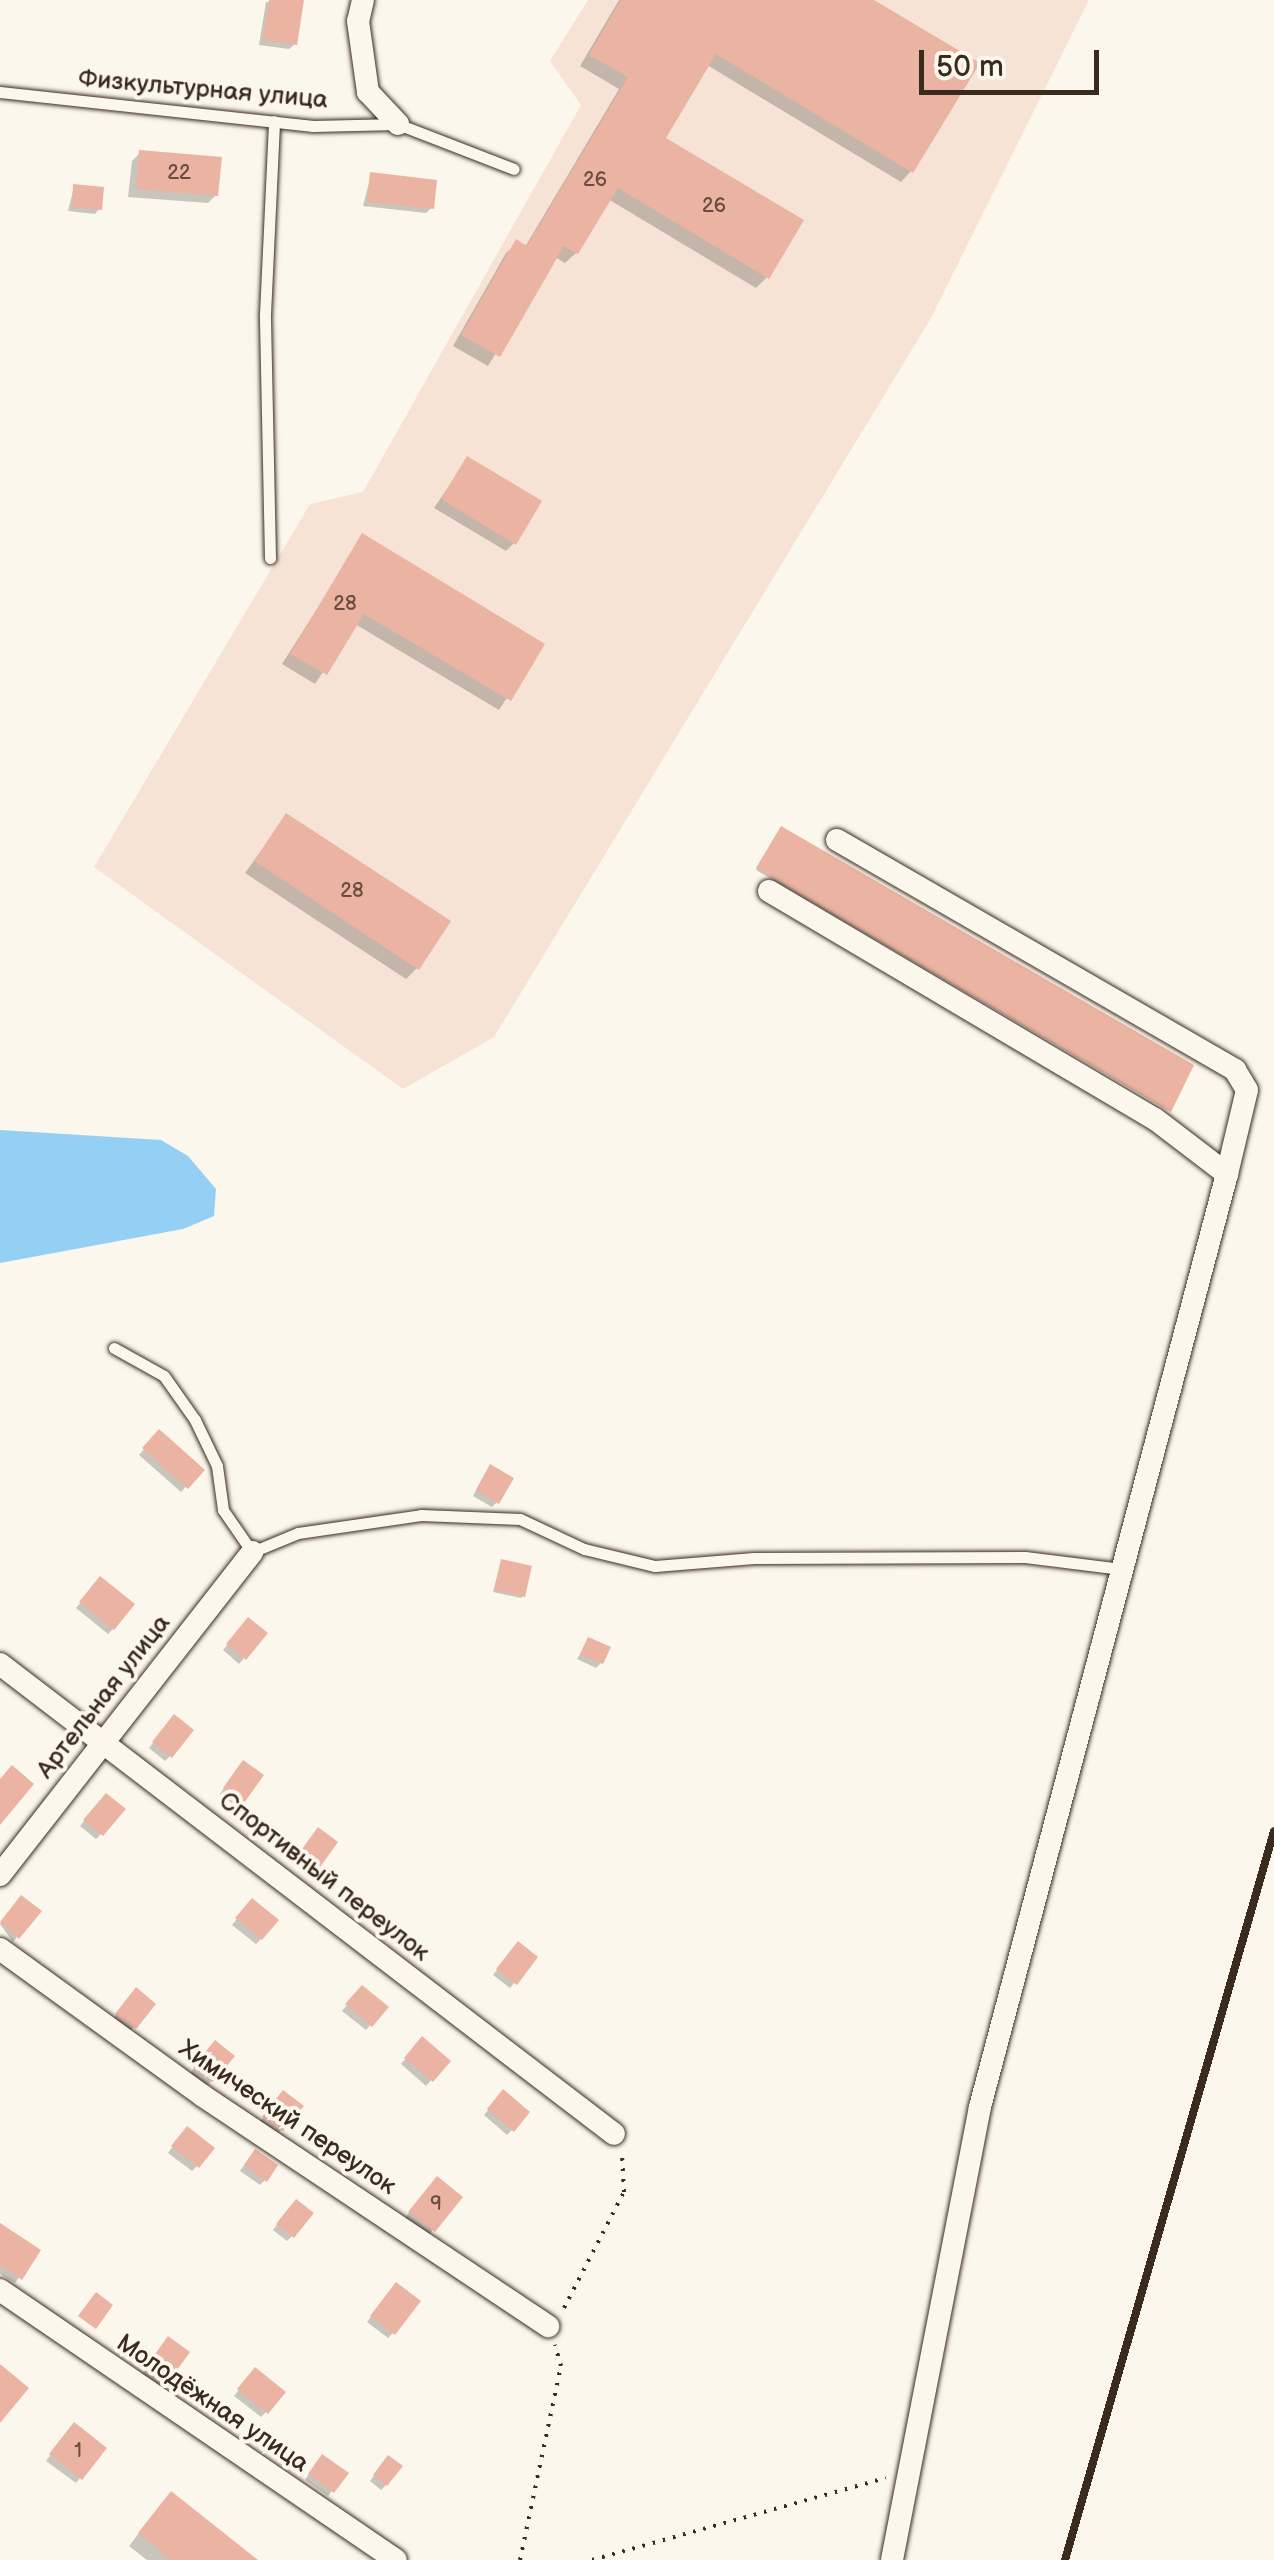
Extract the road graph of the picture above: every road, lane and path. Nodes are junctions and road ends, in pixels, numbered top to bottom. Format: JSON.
{"nodes":[{"id":1,"x":363,"y":0,"type":"edge"},
{"id":2,"x":0,"y":92,"type":"edge"},
{"id":3,"x":274,"y":121,"type":"junction"},
{"id":4,"x":398,"y":124,"type":"junction"},
{"id":5,"x":514,"y":169,"type":"dead end"},
{"id":6,"x":270,"y":558,"type":"dead end"},
{"id":7,"x":837,"y":840,"type":"dead end"},
{"id":8,"x":769,"y":890,"type":"dead end"},
{"id":9,"x":1226,"y":1174,"type":"junction"},
{"id":10,"x":114,"y":1348,"type":"dead end"},
{"id":11,"x":252,"y":1552,"type":"junction"},
{"id":12,"x":1121,"y":1570,"type":"junction"},
{"id":13,"x":0,"y":1664,"type":"edge"},
{"id":14,"x":104,"y":1742,"type":"junction"},
{"id":15,"x":0,"y":1874,"type":"edge"},
{"id":16,"x":0,"y":1949,"type":"edge"},
{"id":17,"x":614,"y":2134,"type":"joint"},
{"id":18,"x":0,"y":2290,"type":"edge"},
{"id":19,"x":548,"y":2326,"type":"junction"},
{"id":20,"x":906,"y":2474,"type":"junction"},
{"id":21,"x":396,"y":2560,"type":"edge"},
{"id":22,"x":520,"y":2560,"type":"edge"},
{"id":23,"x":592,"y":2560,"type":"edge"},
{"id":24,"x":892,"y":2560,"type":"edge"}],
"edges":[{"from":1,"to":4,"type":"street"},
{"from":2,"to":3,"type":"lane","name":"Физкультурная улица"},
{"from":3,"to":4,"type":"lane","name":"Физкультурная улица"},
{"from":3,"to":6,"type":"lane"},
{"from":4,"to":5,"type":"lane","name":"Физкультурная улица"},
{"from":7,"to":9,"type":"street"},
{"from":8,"to":9,"type":"street"},
{"from":9,"to":12,"type":"street"},
{"from":10,"to":11,"type":"lane"},
{"from":11,"to":12,"type":"lane"},
{"from":11,"to":14,"type":"street","name":"Артельная улица"},
{"from":12,"to":20,"type":"street"},
{"from":13,"to":14,"type":"street","name":"Спортивный переулок"},
{"from":14,"to":15,"type":"street","name":"Артельная улица"},
{"from":14,"to":17,"type":"street","name":"Спортивный переулок"},
{"from":16,"to":19,"type":"street","name":"Химический переулок"},
{"from":17,"to":19,"type":"path"},
{"from":18,"to":21,"type":"street","name":"Молодёжная улица"},
{"from":19,"to":22,"type":"path"},
{"from":20,"to":23,"type":"path"},
{"from":20,"to":24,"type":"street"}]}
